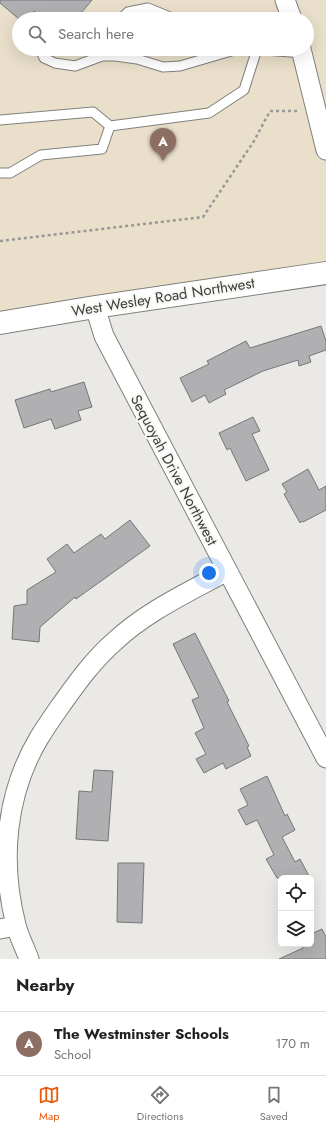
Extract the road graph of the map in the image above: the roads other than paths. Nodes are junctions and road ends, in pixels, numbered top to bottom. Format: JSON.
{"nodes":[{"id":1,"x":285,"y":0,"type":"edge"},
{"id":2,"x":128,"y":12,"type":"edge"},
{"id":3,"x":157,"y":12,"type":"edge"},
{"id":4,"x":289,"y":12,"type":"edge"},
{"id":5,"x":43,"y":56,"type":"edge"},
{"id":6,"x":102,"y":56,"type":"edge"},
{"id":7,"x":127,"y":56,"type":"edge"},
{"id":8,"x":214,"y":56,"type":"edge"},
{"id":9,"x":255,"y":56,"type":"edge"},
{"id":10,"x":303,"y":56,"type":"edge"},
{"id":11,"x":0,"y":120,"type":"edge"},
{"id":12,"x":110,"y":126,"type":"junction"},
{"id":13,"x":326,"y":150,"type":"edge"},
{"id":14,"x":0,"y":173,"type":"edge"},
{"id":15,"x":326,"y":273,"type":"edge"},
{"id":16,"x":95,"y":306,"type":"junction"},
{"id":17,"x":0,"y":323,"type":"edge"},
{"id":18,"x":227,"y":571,"type":"junction"},
{"id":19,"x":326,"y":758,"type":"edge"},
{"id":20,"x":8,"y":928,"type":"edge"},
{"id":21,"x":29,"y":959,"type":"edge"}],
"edges":[{"from":1,"to":4,"type":"street"},
{"from":2,"to":3,"type":"lane"},
{"from":5,"to":6,"type":"lane"},
{"from":7,"to":8,"type":"lane"},
{"from":9,"to":12,"type":"lane"},
{"from":10,"to":13,"type":"street"},
{"from":11,"to":12,"type":"lane"},
{"from":12,"to":14,"type":"lane"},
{"from":15,"to":16,"type":"street","name":"West Wesley Road Northwest"},
{"from":16,"to":17,"type":"street","name":"West Wesley Road Northwest"},
{"from":16,"to":18,"type":"street","name":"Sequoyah Drive Northwest"},
{"from":18,"to":19,"type":"street","name":"Sequoyah Drive Northwest"},
{"from":18,"to":20,"type":"street"},
{"from":20,"to":21,"type":"street"}]}
